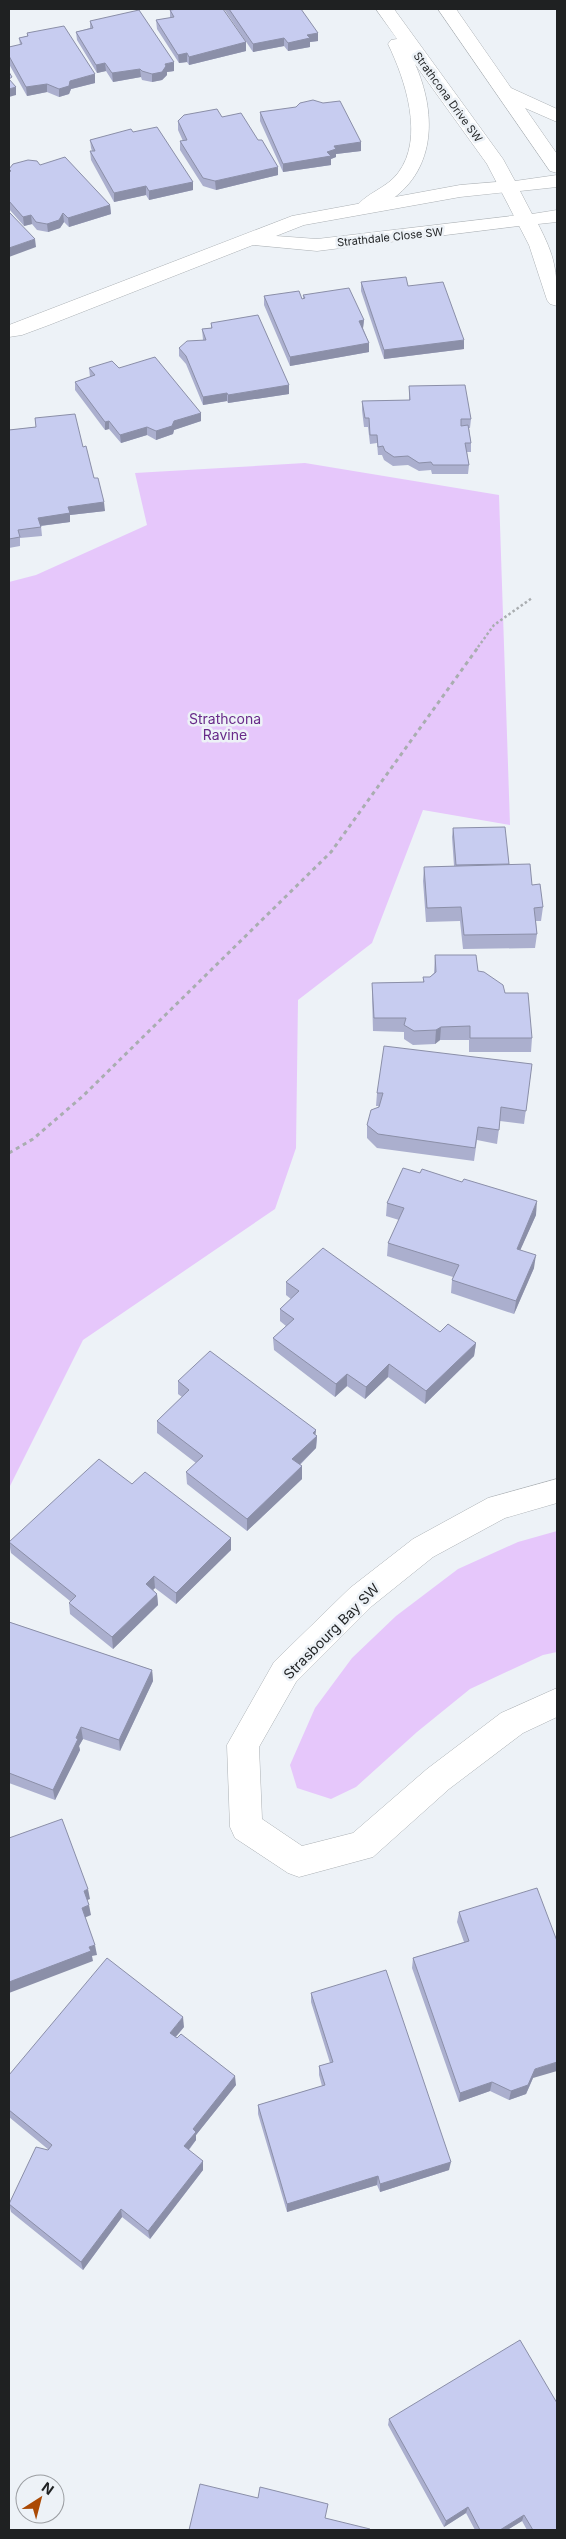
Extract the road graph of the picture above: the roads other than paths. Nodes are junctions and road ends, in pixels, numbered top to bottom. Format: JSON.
{"nodes":[{"id":1,"x":380,"y":9,"type":"edge"},
{"id":2,"x":385,"y":9,"type":"edge"},
{"id":3,"x":447,"y":9,"type":"edge"},
{"id":4,"x":506,"y":91,"type":"junction"},
{"id":5,"x":557,"y":116,"type":"edge"},
{"id":6,"x":557,"y":167,"type":"edge"},
{"id":7,"x":557,"y":181,"type":"edge"},
{"id":8,"x":509,"y":187,"type":"junction"},
{"id":9,"x":366,"y":207,"type":"junction"},
{"id":10,"x":557,"y":216,"type":"edge"},
{"id":11,"x":528,"y":220,"type":"junction"},
{"id":12,"x":252,"y":239,"type":"junction"},
{"id":13,"x":557,"y":300,"type":"edge"},
{"id":14,"x":9,"y":331,"type":"edge"},
{"id":15,"x":557,"y":1491,"type":"edge"},
{"id":16,"x":557,"y":1702,"type":"edge"}],
"edges":[{"from":1,"to":9,"type":"street"},
{"from":2,"to":8,"type":"street","name":"Strathcona Drive SW"},
{"from":3,"to":4,"type":"street"},
{"from":4,"to":5,"type":"street"},
{"from":4,"to":6,"type":"street"},
{"from":7,"to":8,"type":"street"},
{"from":8,"to":9,"type":"street","name":"Strathdale Close SW"},
{"from":8,"to":11,"type":"street","name":"Strathcona Drive SW"},
{"from":9,"to":12,"type":"street","name":"Strathdale Close SW"},
{"from":10,"to":11,"type":"street"},
{"from":11,"to":12,"type":"street","name":"Strathdale Close SW"},
{"from":11,"to":13,"type":"street","name":"Strathcona Drive SW"},
{"from":12,"to":14,"type":"street","name":"Strathdale Close SW"},
{"from":15,"to":16,"type":"street","name":"Strasbourg Bay SW"}]}
